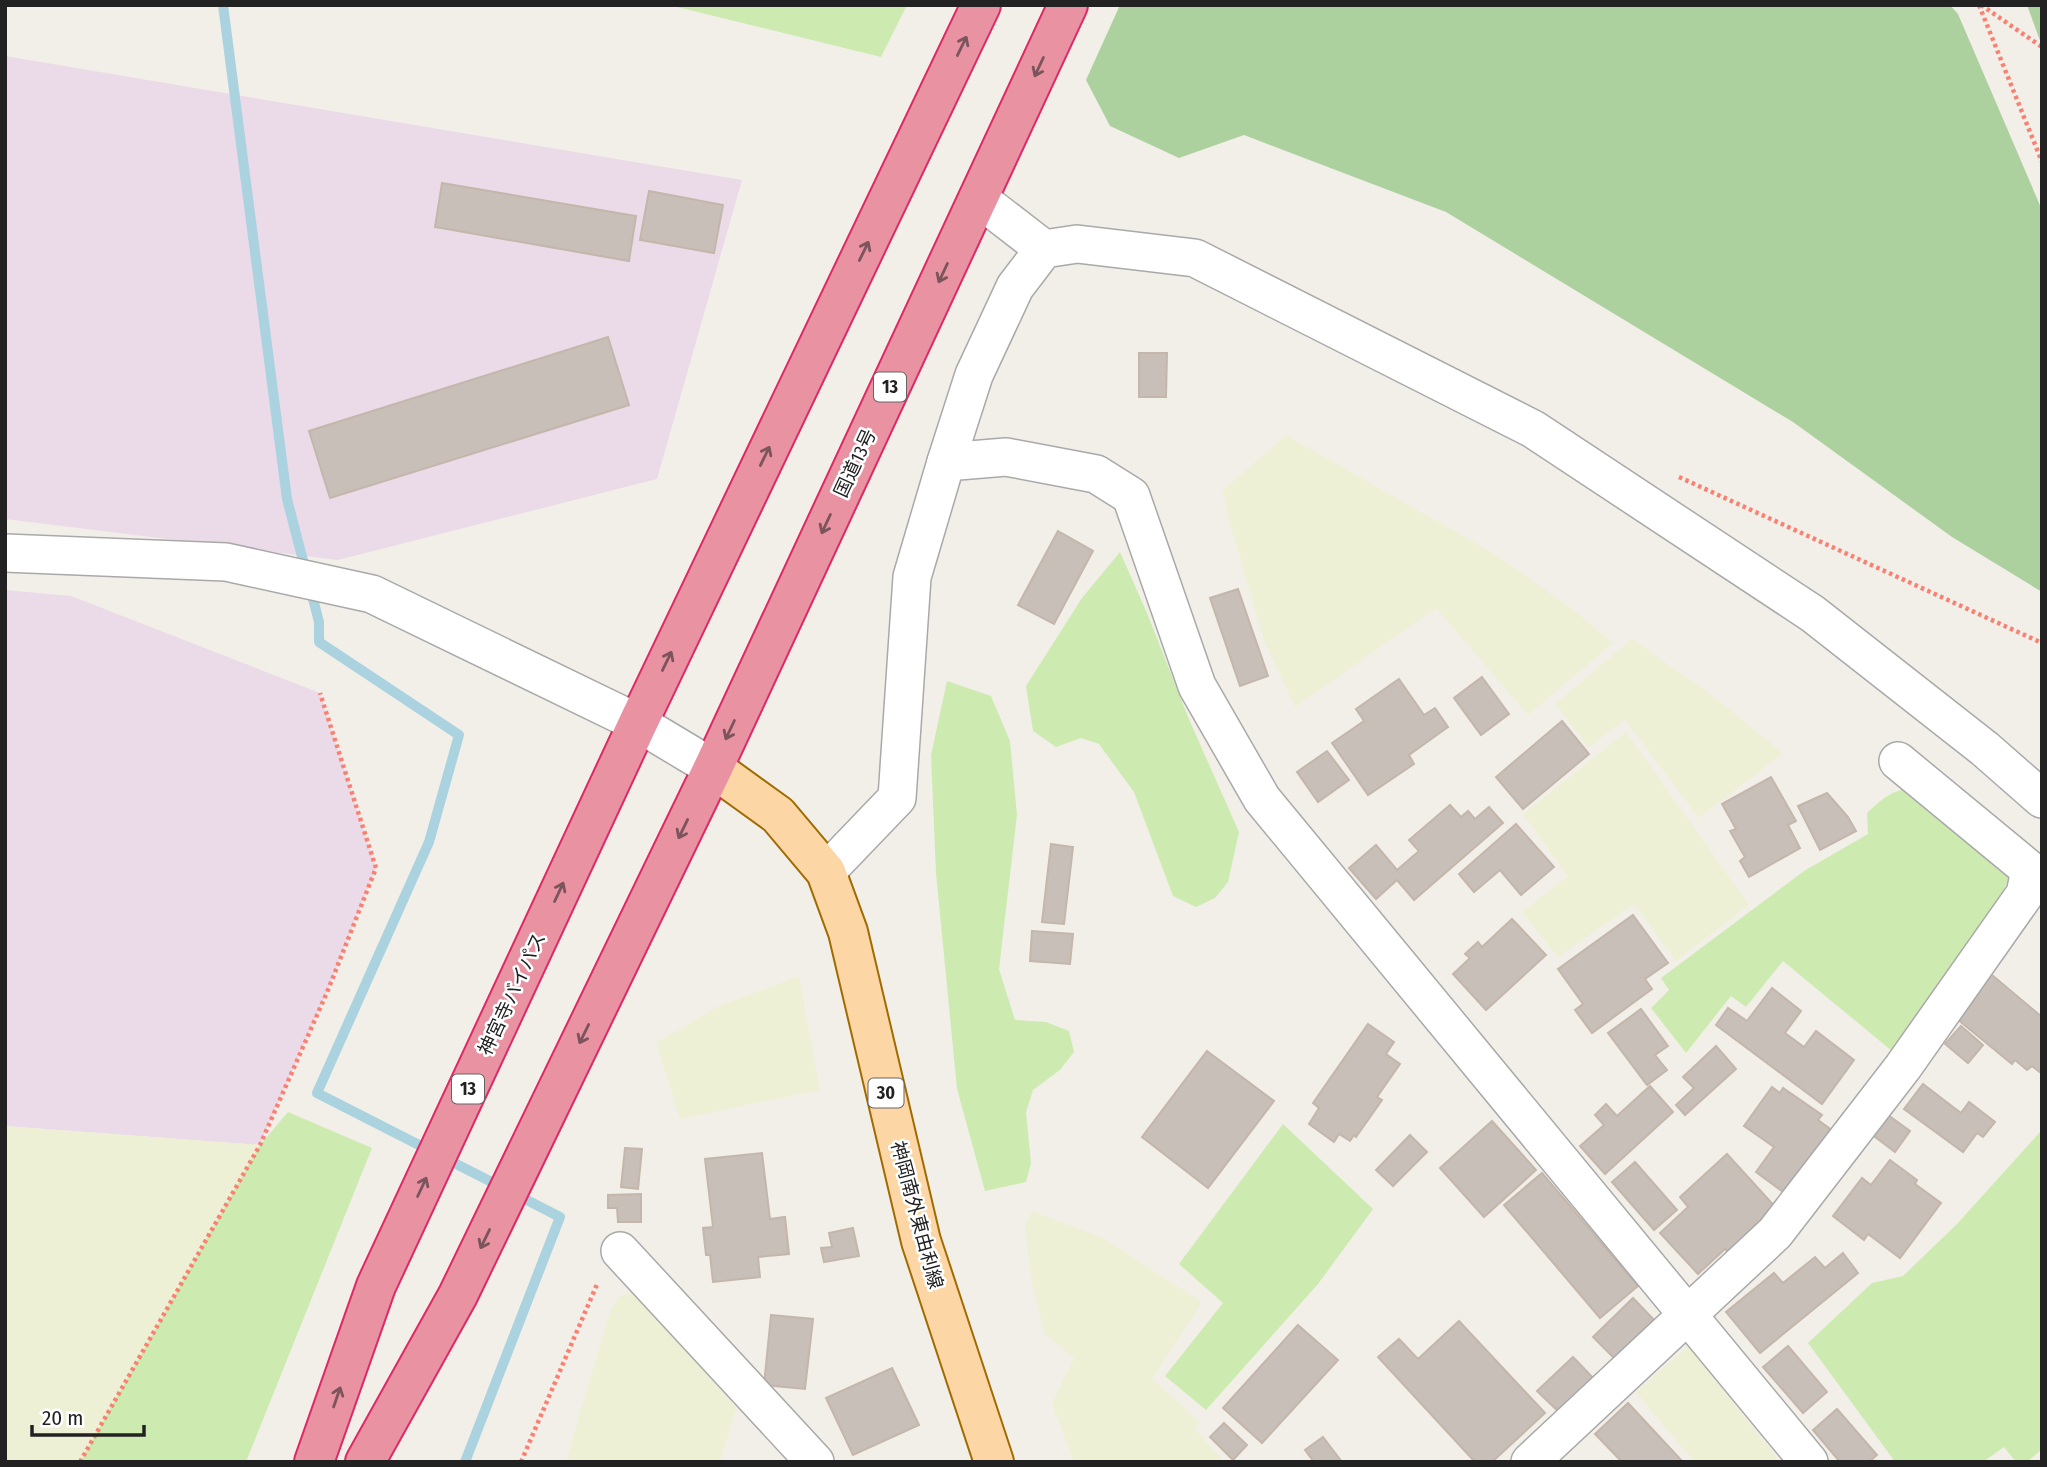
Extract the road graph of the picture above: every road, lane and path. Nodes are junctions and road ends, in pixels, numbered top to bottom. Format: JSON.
{"nodes":[{"id":1,"x":981,"y":5,"type":"edge"},
{"id":2,"x":1068,"y":5,"type":"edge"},
{"id":3,"x":1980,"y":5,"type":"edge"},
{"id":4,"x":2042,"y":47,"type":"edge"},
{"id":5,"x":2042,"y":162,"type":"edge"},
{"id":6,"x":978,"y":198,"type":"junction"},
{"id":7,"x":1044,"y":249,"type":"junction"},
{"id":8,"x":946,"y":462,"type":"junction"},
{"id":9,"x":1668,"y":472,"type":"dead end"},
{"id":10,"x":5,"y":553,"type":"edge"},
{"id":11,"x":2042,"y":643,"type":"edge"},
{"id":12,"x":320,"y":693,"type":"dead end"},
{"id":13,"x":638,"y":723,"type":"junction"},
{"id":14,"x":1898,"y":761,"type":"dead end"},
{"id":15,"x":713,"y":768,"type":"junction"},
{"id":16,"x":2042,"y":799,"type":"edge"},
{"id":17,"x":826,"y":872,"type":"junction"},
{"id":18,"x":620,"y":1251,"type":"joint"},
{"id":19,"x":1688,"y":1314,"type":"junction"},
{"id":20,"x":80,"y":1462,"type":"edge"},
{"id":21,"x":314,"y":1462,"type":"edge"},
{"id":22,"x":365,"y":1462,"type":"edge"},
{"id":23,"x":521,"y":1462,"type":"edge"},
{"id":24,"x":815,"y":1462,"type":"edge"},
{"id":25,"x":994,"y":1462,"type":"edge"},
{"id":26,"x":1530,"y":1462,"type":"edge"},
{"id":27,"x":1809,"y":1462,"type":"edge"}],
"edges":[{"from":13,"to":1,"type":"highway","number":"13","one_way":true},
{"from":2,"to":6,"type":"highway","name":"国道13号","number":"13","one_way":true},
{"from":3,"to":4,"type":"path"},
{"from":3,"to":5,"type":"path"},
{"from":6,"to":7,"type":"street"},
{"from":6,"to":15,"type":"highway","name":"国道13号","number":"13","one_way":true},
{"from":7,"to":8,"type":"street"},
{"from":7,"to":16,"type":"street"},
{"from":8,"to":17,"type":"street"},
{"from":8,"to":19,"type":"street"},
{"from":9,"to":11,"type":"path"},
{"from":10,"to":13,"type":"street"},
{"from":12,"to":20,"type":"path"},
{"from":13,"to":15,"type":"street"},
{"from":21,"to":13,"type":"highway","name":"神宮寺バイパス","number":"13","one_way":true},
{"from":14,"to":19,"type":"street"},
{"from":15,"to":17,"type":"main road","name":"神岡南外東由利線","number":"30"},
{"from":15,"to":22,"type":"highway","number":"13","one_way":true},
{"from":17,"to":25,"type":"main road","name":"神岡南外東由利線","number":"30"},
{"from":18,"to":23,"type":"path"},
{"from":18,"to":24,"type":"street"},
{"from":19,"to":26,"type":"street"},
{"from":19,"to":27,"type":"street"}]}
